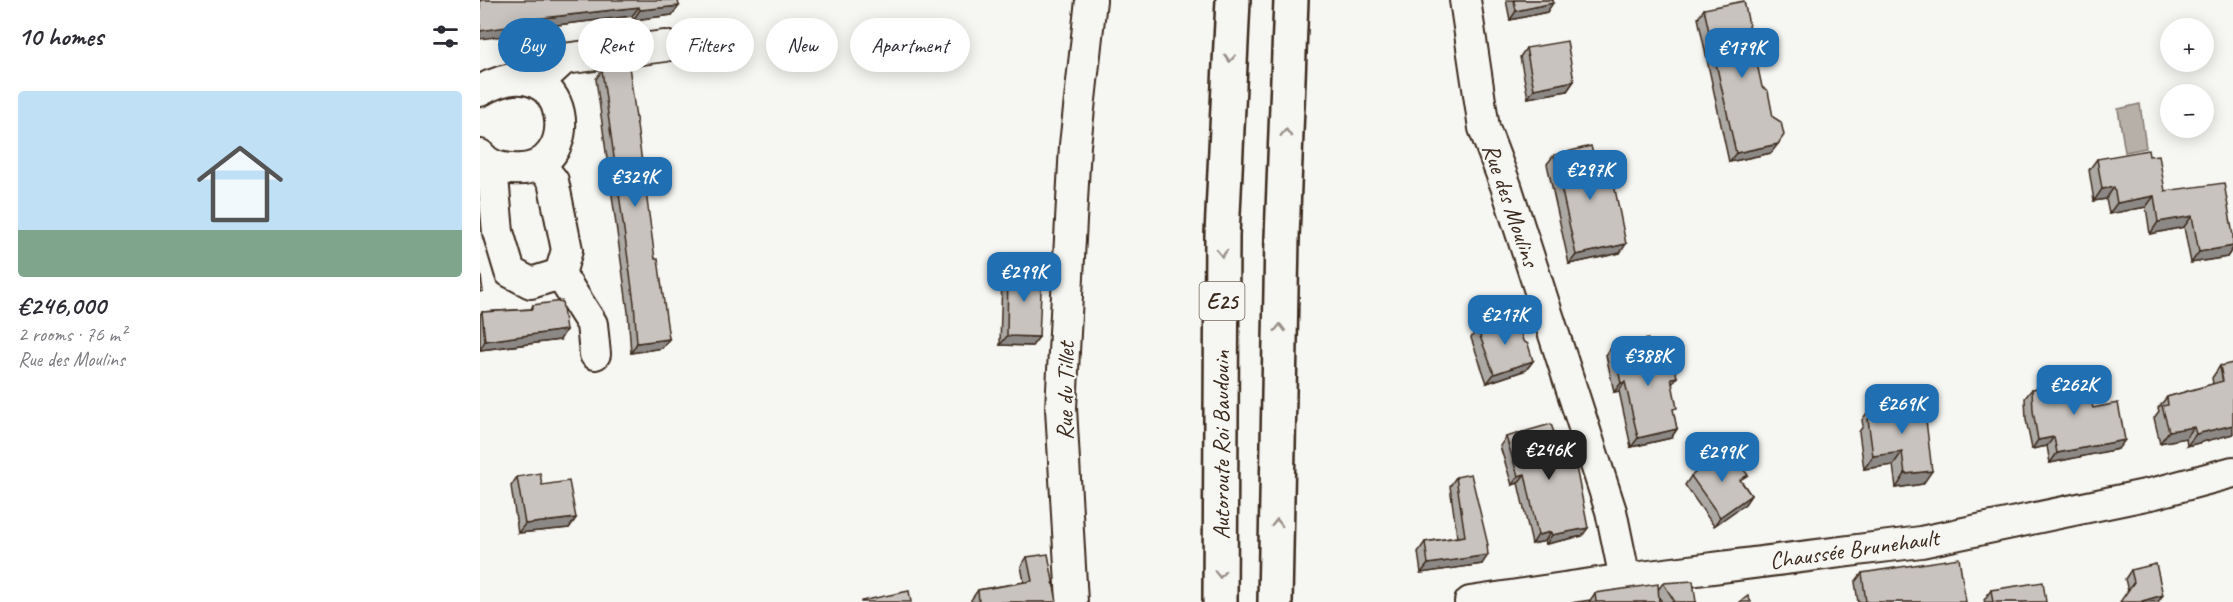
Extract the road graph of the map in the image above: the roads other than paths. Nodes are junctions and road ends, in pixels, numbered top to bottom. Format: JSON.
{"nodes":[{"id":1,"x":1091,"y":0,"type":"edge"},
{"id":2,"x":1233,"y":0,"type":"edge"},
{"id":3,"x":1291,"y":0,"type":"edge"},
{"id":4,"x":1465,"y":0,"type":"edge"},
{"id":5,"x":665,"y":46,"type":"dead end"},
{"id":6,"x":538,"y":83,"type":"junction"},
{"id":7,"x":480,"y":91,"type":"edge"},
{"id":8,"x":486,"y":161,"type":"edge"},
{"id":9,"x":540,"y":165,"type":"junction"},
{"id":10,"x":560,"y":274,"type":"junction"},
{"id":11,"x":595,"y":354,"type":"dead end"},
{"id":12,"x":2233,"y":472,"type":"edge"},
{"id":13,"x":1625,"y":579,"type":"junction"},
{"id":14,"x":1072,"y":602,"type":"edge"},
{"id":15,"x":1220,"y":602,"type":"edge"},
{"id":16,"x":1275,"y":602,"type":"edge"},
{"id":17,"x":1470,"y":602,"type":"edge"}],
"edges":[{"from":1,"to":14,"type":"street","name":"Rue du Tillet"},
{"from":2,"to":15,"type":"highway","name":"Autoroute Roi Baudouin","number":"E25","one_way":true},
{"from":16,"to":3,"type":"highway","one_way":true},
{"from":4,"to":13,"type":"street","name":"Rue des Moulins"},
{"from":5,"to":6,"type":"street"},
{"from":6,"to":7,"type":"street"},
{"from":6,"to":9,"type":"street"},
{"from":8,"to":9,"type":"street"},
{"from":8,"to":10,"type":"street"},
{"from":9,"to":10,"type":"street"},
{"from":10,"to":11,"type":"street"},
{"from":12,"to":13,"type":"street","name":"Chaussée Brunehault"},
{"from":13,"to":17,"type":"street","name":"Chaussée Brunehault"}]}
